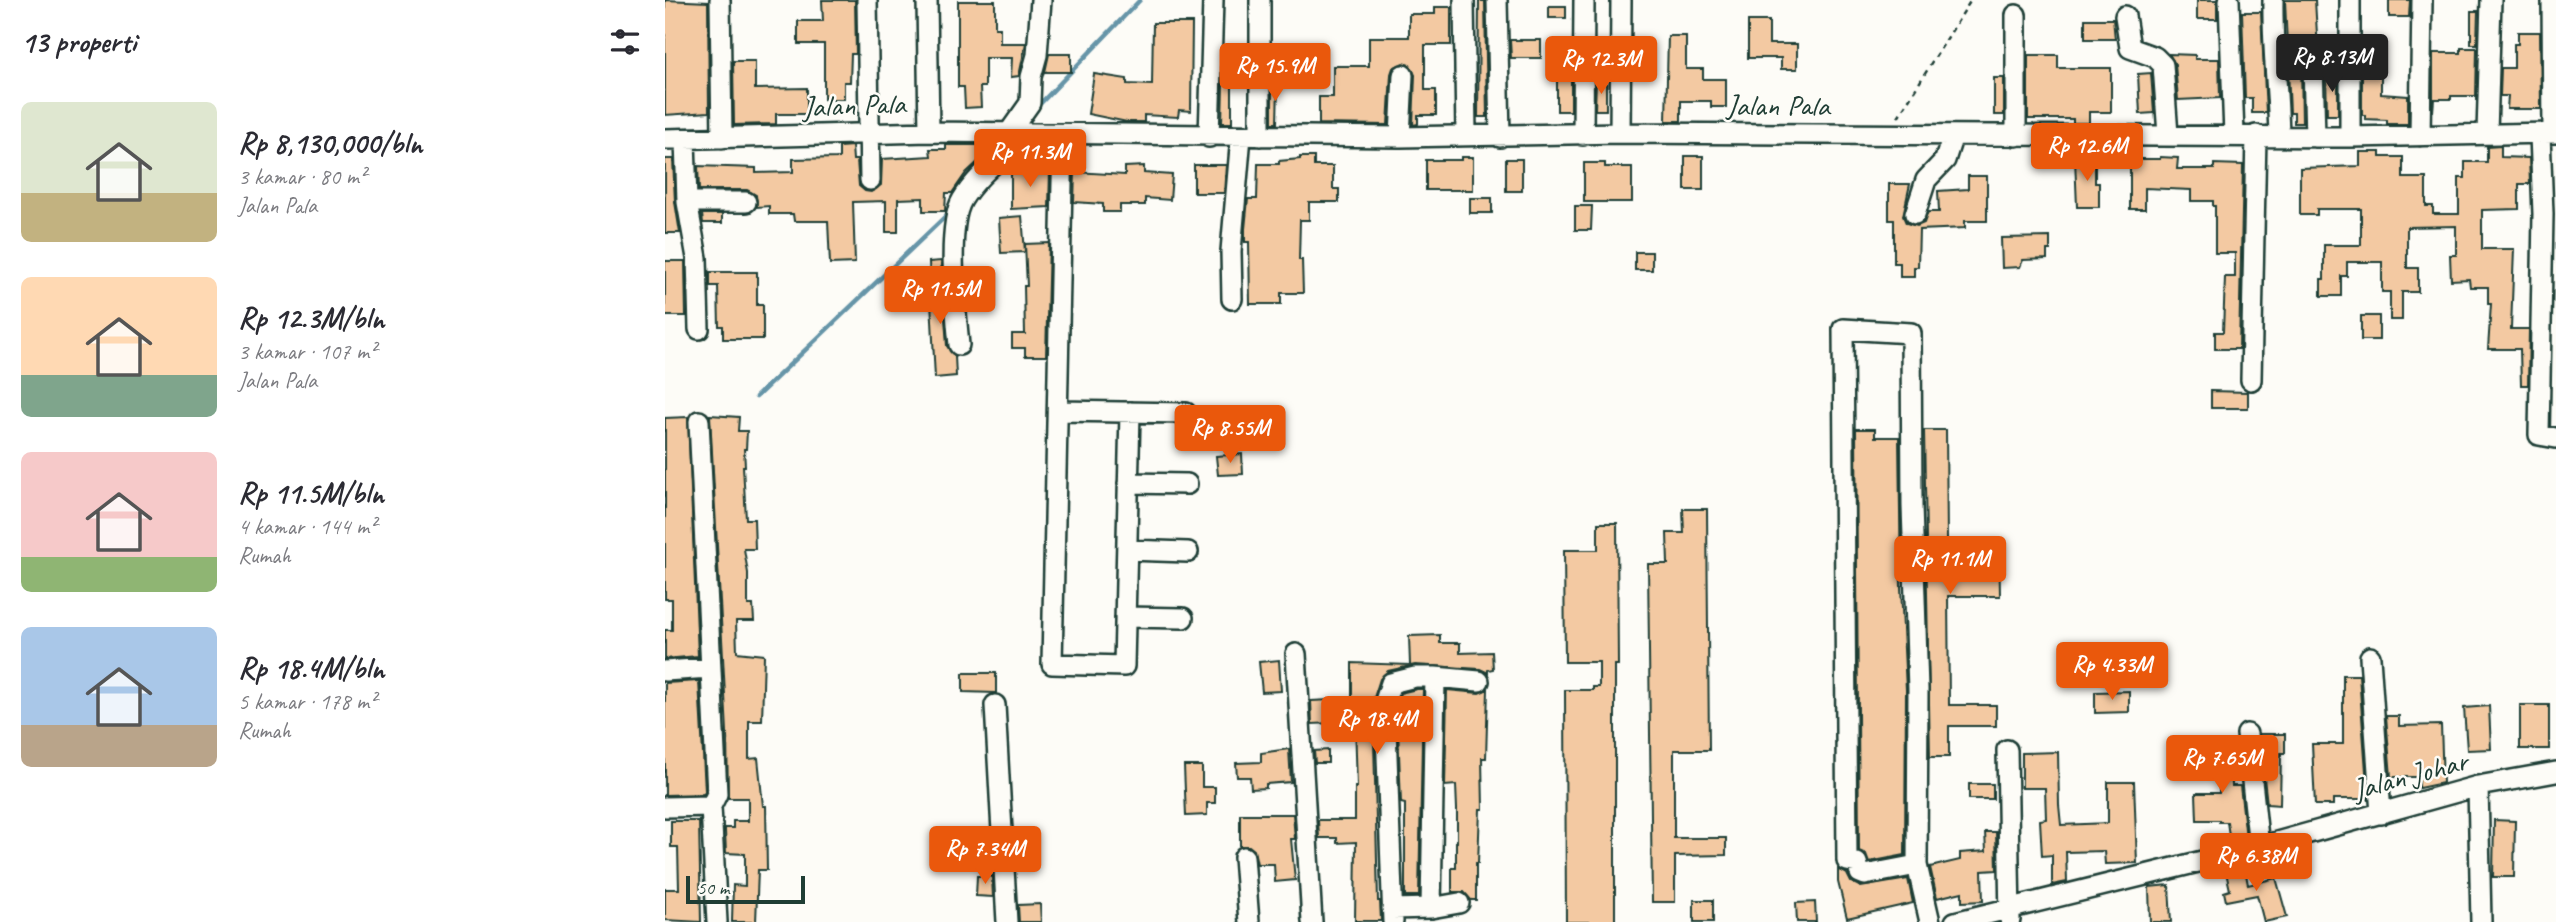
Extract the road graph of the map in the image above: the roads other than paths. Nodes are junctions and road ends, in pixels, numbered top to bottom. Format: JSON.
{"nodes":[{"id":1,"x":720,"y":0,"type":"edge"},
{"id":2,"x":867,"y":0,"type":"edge"},
{"id":3,"x":927,"y":0,"type":"edge"},
{"id":4,"x":1041,"y":0,"type":"edge"},
{"id":5,"x":1213,"y":0,"type":"edge"},
{"id":6,"x":1260,"y":0,"type":"edge"},
{"id":7,"x":1464,"y":0,"type":"edge"},
{"id":8,"x":1497,"y":0,"type":"edge"},
{"id":9,"x":1584,"y":0,"type":"edge"},
{"id":10,"x":1621,"y":0,"type":"edge"},
{"id":11,"x":2229,"y":0,"type":"edge"},
{"id":12,"x":2273,"y":0,"type":"edge"},
{"id":13,"x":2350,"y":0,"type":"edge"},
{"id":14,"x":2422,"y":0,"type":"edge"},
{"id":15,"x":2491,"y":0,"type":"edge"},
{"id":16,"x":2553,"y":0,"type":"edge"},
{"id":17,"x":2016,"y":15,"type":"dead end"},
{"id":18,"x":2126,"y":16,"type":"dead end"},
{"id":19,"x":2313,"y":63,"type":"dead end"},
{"id":20,"x":1403,"y":75,"type":"dead end"},
{"id":21,"x":929,"y":132,"type":"junction"},
{"id":22,"x":1620,"y":133,"type":"junction"},
{"id":23,"x":2487,"y":133,"type":"junction"},
{"id":24,"x":2550,"y":133,"type":"edge"},
{"id":25,"x":870,"y":134,"type":"junction"},
{"id":26,"x":1016,"y":134,"type":"junction"},
{"id":27,"x":1063,"y":135,"type":"junction"},
{"id":28,"x":1466,"y":135,"type":"junction"},
{"id":29,"x":1583,"y":135,"type":"junction"},
{"id":30,"x":1953,"y":135,"type":"junction"},
{"id":31,"x":2168,"y":135,"type":"junction"},
{"id":32,"x":2234,"y":135,"type":"junction"},
{"id":33,"x":2256,"y":135,"type":"junction"},
{"id":34,"x":1250,"y":136,"type":"junction"},
{"id":35,"x":2016,"y":136,"type":"junction"},
{"id":36,"x":2279,"y":136,"type":"junction"},
{"id":37,"x":2420,"y":136,"type":"junction"},
{"id":38,"x":1209,"y":137,"type":"junction"},
{"id":39,"x":1400,"y":137,"type":"junction"},
{"id":40,"x":1500,"y":137,"type":"junction"},
{"id":41,"x":2315,"y":137,"type":"junction"},
{"id":42,"x":2350,"y":137,"type":"junction"},
{"id":43,"x":722,"y":138,"type":"junction"},
{"id":44,"x":665,"y":139,"type":"edge"},
{"id":45,"x":685,"y":139,"type":"junction"},
{"id":46,"x":870,"y":180,"type":"dead end"},
{"id":47,"x":687,"y":202,"type":"junction"},
{"id":48,"x":746,"y":202,"type":"dead end"},
{"id":49,"x":1916,"y":214,"type":"dead end"},
{"id":50,"x":1232,"y":299,"type":"dead end"},
{"id":51,"x":699,"y":329,"type":"dead end"},
{"id":52,"x":959,"y":345,"type":"dead end"},
{"id":53,"x":2251,"y":380,"type":"dead end"},
{"id":54,"x":1058,"y":411,"type":"junction"},
{"id":55,"x":1130,"y":412,"type":"junction"},
{"id":56,"x":1186,"y":413,"type":"dead end"},
{"id":57,"x":699,"y":421,"type":"dead end"},
{"id":58,"x":2556,"y":438,"type":"edge"},
{"id":59,"x":1128,"y":483,"type":"junction"},
{"id":60,"x":1187,"y":484,"type":"dead end"},
{"id":61,"x":1127,"y":550,"type":"junction"},
{"id":62,"x":1188,"y":552,"type":"dead end"},
{"id":63,"x":1125,"y":617,"type":"junction"},
{"id":64,"x":1183,"y":618,"type":"dead end"},
{"id":65,"x":1296,"y":654,"type":"dead end"},
{"id":66,"x":2370,"y":657,"type":"dead end"},
{"id":67,"x":709,"y":668,"type":"junction"},
{"id":68,"x":665,"y":671,"type":"edge"},
{"id":69,"x":1435,"y":677,"type":"junction"},
{"id":70,"x":1479,"y":681,"type":"dead end"},
{"id":71,"x":995,"y":705,"type":"dead end"},
{"id":72,"x":2247,"y":734,"type":"dead end"},
{"id":73,"x":2007,"y":750,"type":"dead end"},
{"id":74,"x":2556,"y":772,"type":"edge"},
{"id":75,"x":2478,"y":786,"type":"junction"},
{"id":76,"x":665,"y":807,"type":"edge"},
{"id":77,"x":711,"y":807,"type":"junction"},
{"id":78,"x":2381,"y":814,"type":"junction"},
{"id":79,"x":2259,"y":847,"type":"junction"},
{"id":80,"x":1244,"y":857,"type":"dead end"},
{"id":81,"x":1917,"y":865,"type":"junction"},
{"id":82,"x":1459,"y":903,"type":"dead end"},
{"id":83,"x":1431,"y":908,"type":"junction"},
{"id":84,"x":2011,"y":915,"type":"edge"},
{"id":85,"x":1392,"y":916,"type":"edge"},
{"id":86,"x":717,"y":922,"type":"edge"},
{"id":87,"x":1007,"y":922,"type":"edge"},
{"id":88,"x":1249,"y":922,"type":"edge"},
{"id":89,"x":1312,"y":922,"type":"edge"},
{"id":90,"x":1930,"y":922,"type":"edge"},
{"id":91,"x":1955,"y":922,"type":"edge"},
{"id":92,"x":2481,"y":922,"type":"edge"}],
"edges":[{"from":1,"to":43,"type":"street"},
{"from":2,"to":25,"type":"street"},
{"from":3,"to":21,"type":"street"},
{"from":4,"to":26,"type":"street"},
{"from":5,"to":38,"type":"street"},
{"from":6,"to":34,"type":"street"},
{"from":7,"to":28,"type":"street"},
{"from":8,"to":40,"type":"street"},
{"from":9,"to":29,"type":"street"},
{"from":10,"to":22,"type":"street"},
{"from":11,"to":32,"type":"street"},
{"from":12,"to":36,"type":"street"},
{"from":13,"to":42,"type":"street"},
{"from":14,"to":37,"type":"street"},
{"from":15,"to":23,"type":"street"},
{"from":16,"to":24,"type":"street"},
{"from":17,"to":35,"type":"street"},
{"from":18,"to":31,"type":"street"},
{"from":19,"to":41,"type":"street"},
{"from":20,"to":39,"type":"street"},
{"from":21,"to":25,"type":"street","name":"Jalan Pala"},
{"from":21,"to":26,"type":"street","name":"Jalan Pala"},
{"from":22,"to":29,"type":"street","name":"Jalan Pala"},
{"from":22,"to":30,"type":"street","name":"Jalan Pala"},
{"from":23,"to":24,"type":"street","name":"Jalan Pala"},
{"from":23,"to":37,"type":"street","name":"Jalan Pala"},
{"from":24,"to":58,"type":"street"},
{"from":25,"to":43,"type":"street","name":"Jalan Pala"},
{"from":25,"to":46,"type":"street"},
{"from":26,"to":27,"type":"street","name":"Jalan Pala"},
{"from":26,"to":52,"type":"street"},
{"from":27,"to":38,"type":"street","name":"Jalan Pala"},
{"from":27,"to":54,"type":"street"},
{"from":28,"to":39,"type":"street","name":"Jalan Pala"},
{"from":28,"to":40,"type":"street","name":"Jalan Pala"},
{"from":29,"to":40,"type":"street","name":"Jalan Pala"},
{"from":30,"to":35,"type":"street","name":"Jalan Pala"},
{"from":30,"to":49,"type":"street"},
{"from":31,"to":32,"type":"street","name":"Jalan Pala"},
{"from":31,"to":35,"type":"street","name":"Jalan Pala"},
{"from":32,"to":33,"type":"street","name":"Jalan Pala"},
{"from":33,"to":36,"type":"street","name":"Jalan Pala"},
{"from":33,"to":53,"type":"street"},
{"from":34,"to":38,"type":"street","name":"Jalan Pala"},
{"from":34,"to":39,"type":"street","name":"Jalan Pala"},
{"from":34,"to":50,"type":"street"},
{"from":36,"to":41,"type":"street","name":"Jalan Pala"},
{"from":37,"to":42,"type":"street","name":"Jalan Pala"},
{"from":41,"to":42,"type":"street","name":"Jalan Pala"},
{"from":43,"to":45,"type":"street","name":"Jalan Pala"},
{"from":44,"to":45,"type":"street","name":"Jalan Pala"},
{"from":45,"to":47,"type":"street"},
{"from":47,"to":48,"type":"street"},
{"from":47,"to":51,"type":"street"},
{"from":54,"to":55,"type":"street"},
{"from":54,"to":63,"type":"street"},
{"from":55,"to":56,"type":"street"},
{"from":55,"to":59,"type":"street"},
{"from":57,"to":67,"type":"street"},
{"from":59,"to":60,"type":"street"},
{"from":59,"to":61,"type":"street"},
{"from":61,"to":62,"type":"street"},
{"from":61,"to":63,"type":"street"},
{"from":63,"to":64,"type":"street"},
{"from":65,"to":89,"type":"street"},
{"from":66,"to":78,"type":"street"},
{"from":67,"to":68,"type":"street"},
{"from":67,"to":77,"type":"street"},
{"from":69,"to":70,"type":"street"},
{"from":69,"to":83,"type":"street"},
{"from":69,"to":85,"type":"street"},
{"from":71,"to":87,"type":"street"},
{"from":72,"to":79,"type":"street"},
{"from":73,"to":84,"type":"street"},
{"from":74,"to":75,"type":"street","name":"Jalan Johar"},
{"from":75,"to":78,"type":"street","name":"Jalan Johar"},
{"from":75,"to":92,"type":"street"},
{"from":76,"to":77,"type":"street"},
{"from":77,"to":86,"type":"street"},
{"from":78,"to":79,"type":"street","name":"Jalan Johar"},
{"from":79,"to":84,"type":"street","name":"Jalan Johar"},
{"from":80,"to":88,"type":"street"},
{"from":81,"to":81,"type":"street"},
{"from":81,"to":90,"type":"street"},
{"from":82,"to":83,"type":"street"},
{"from":83,"to":85,"type":"street"},
{"from":84,"to":91,"type":"street","name":"Jalan Johar"}]}
